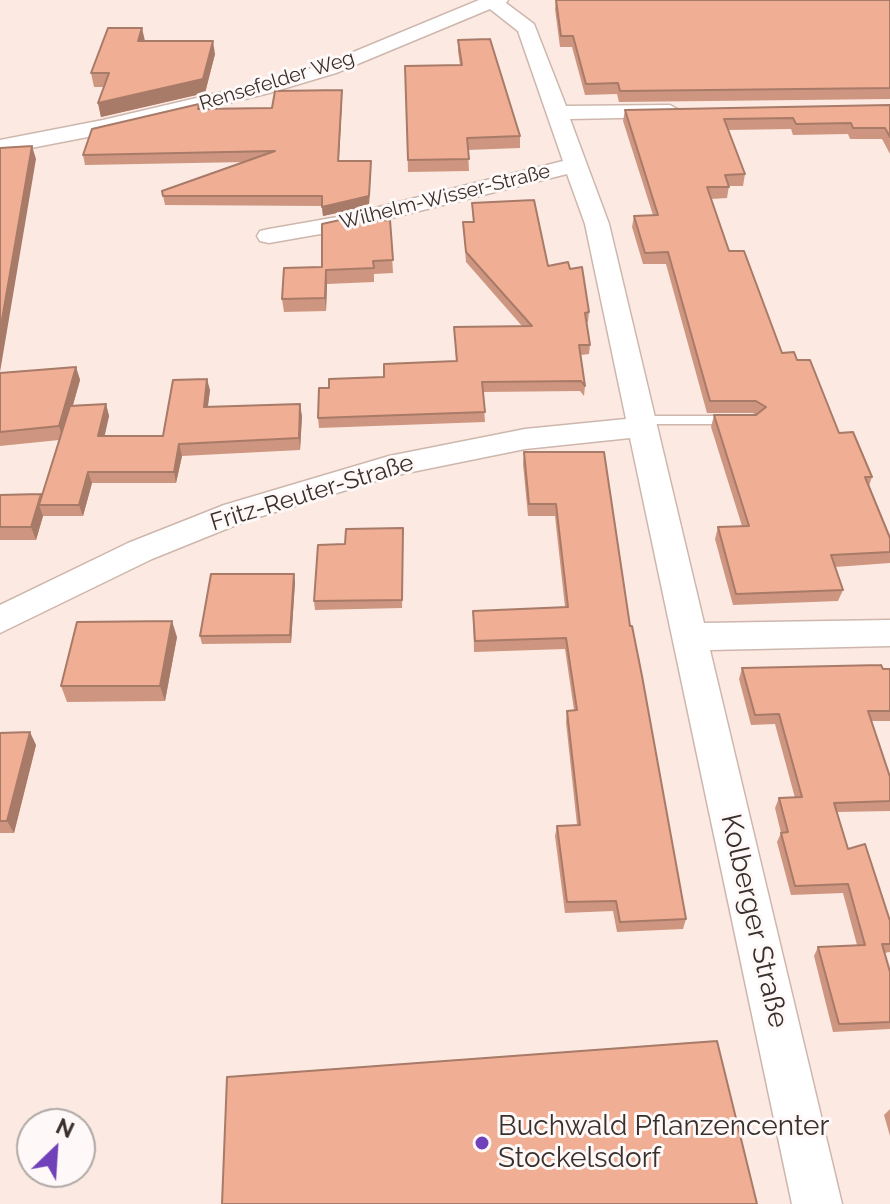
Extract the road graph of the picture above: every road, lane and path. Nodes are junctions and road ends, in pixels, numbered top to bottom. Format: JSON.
{"nodes":[{"id":1,"x":496,"y":1,"type":"edge"},
{"id":2,"x":696,"y":110,"type":"edge"},
{"id":3,"x":555,"y":113,"type":"junction"},
{"id":4,"x":0,"y":147,"type":"edge"},
{"id":5,"x":574,"y":165,"type":"junction"},
{"id":6,"x":269,"y":236,"type":"dead end"},
{"id":7,"x":753,"y":420,"type":"edge"},
{"id":8,"x":642,"y":424,"type":"junction"},
{"id":9,"x":0,"y":620,"type":"edge"},
{"id":10,"x":890,"y":633,"type":"edge"},
{"id":11,"x":691,"y":637,"type":"junction"},
{"id":12,"x":817,"y":1204,"type":"edge"}],
"edges":[{"from":1,"to":3,"type":"street","name":"Kolberger Straße"},
{"from":1,"to":4,"type":"street","name":"Rensefelder Weg"},
{"from":2,"to":3,"type":"street"},
{"from":3,"to":5,"type":"street","name":"Kolberger Straße"},
{"from":5,"to":6,"type":"street","name":"Wilhelm-Wisser-Straße"},
{"from":5,"to":8,"type":"street","name":"Kolberger Straße"},
{"from":7,"to":8,"type":"lane"},
{"from":8,"to":9,"type":"street","name":"Fritz-Reuter-Straße"},
{"from":8,"to":11,"type":"street","name":"Kolberger Straße"},
{"from":10,"to":11,"type":"street"},
{"from":11,"to":12,"type":"street","name":"Kolberger Straße"}]}
